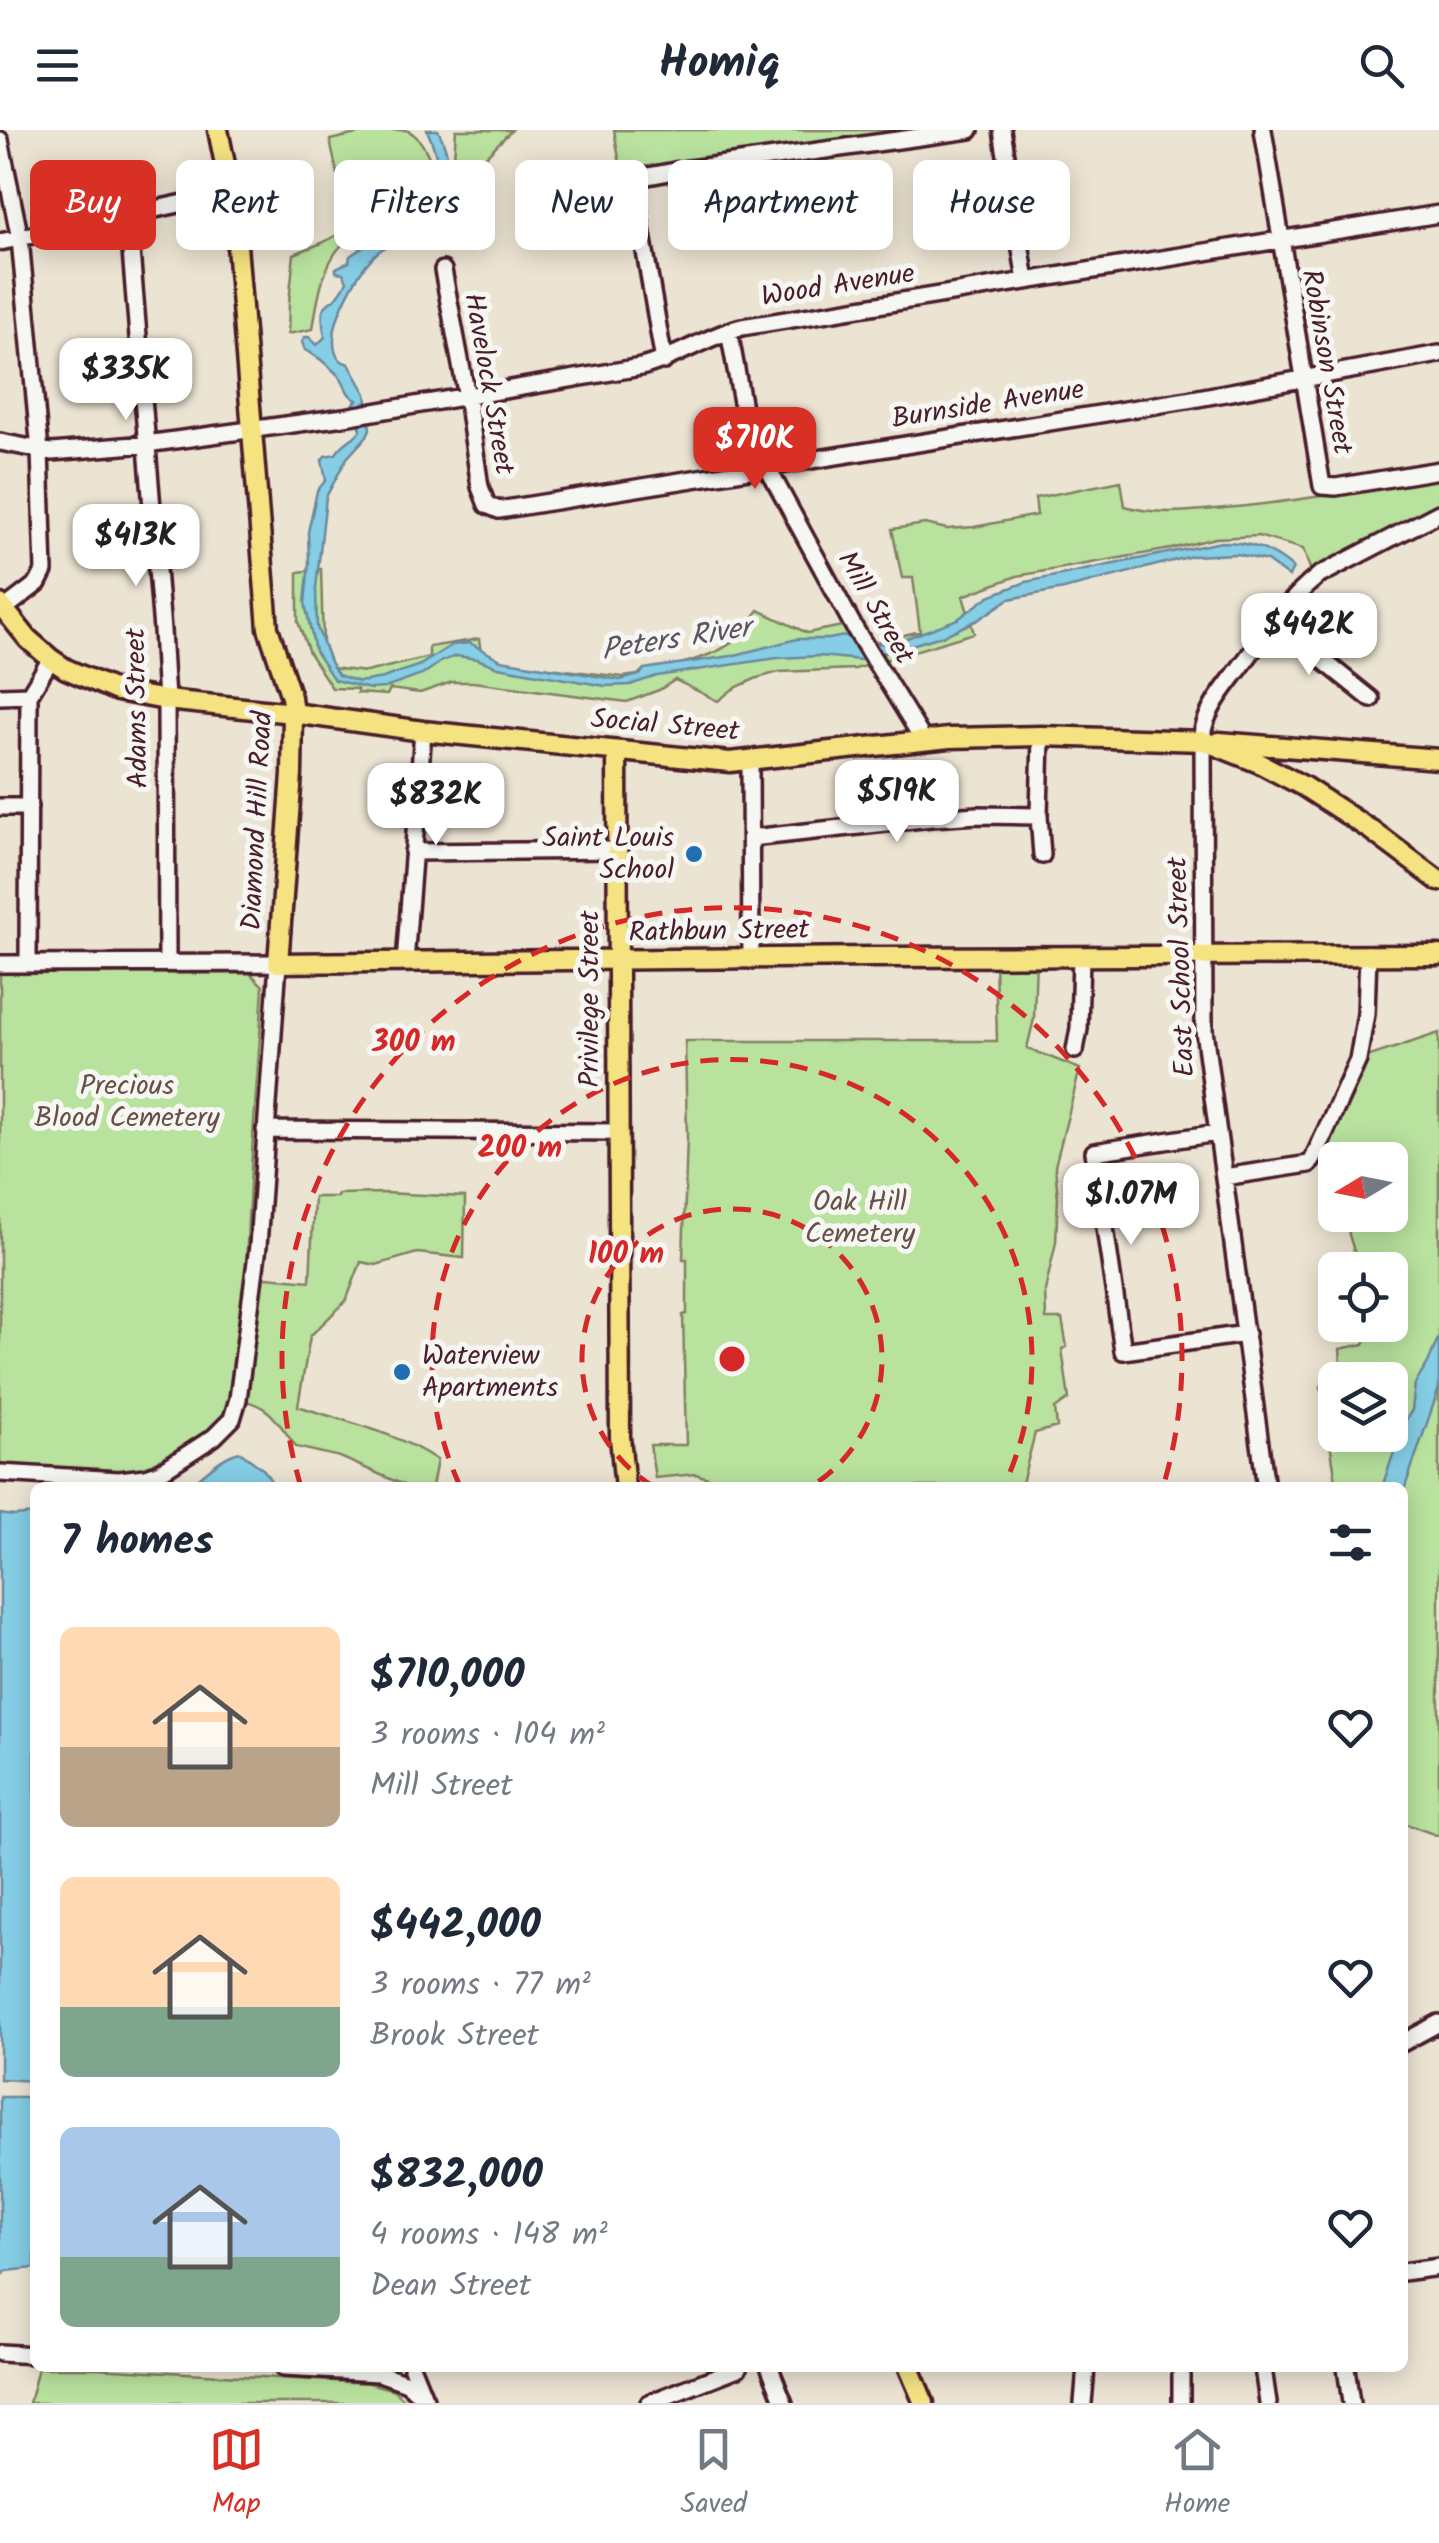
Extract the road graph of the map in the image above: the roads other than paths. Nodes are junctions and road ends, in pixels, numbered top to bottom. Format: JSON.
{"nodes":[{"id":1,"x":218,"y":130,"type":"edge"},
{"id":2,"x":970,"y":130,"type":"edge"},
{"id":3,"x":1002,"y":130,"type":"edge"},
{"id":4,"x":1263,"y":130,"type":"edge"},
{"id":5,"x":0,"y":140,"type":"edge"},
{"id":6,"x":224,"y":160,"type":"edge"},
{"id":7,"x":1439,"y":214,"type":"edge"},
{"id":8,"x":30,"y":237,"type":"edge"},
{"id":9,"x":20,"y":239,"type":"junction"},
{"id":10,"x":1280,"y":240,"type":"junction"},
{"id":11,"x":0,"y":242,"type":"edge"},
{"id":12,"x":131,"y":250,"type":"edge"},
{"id":13,"x":236,"y":250,"type":"edge"},
{"id":14,"x":444,"y":270,"type":"dead end"},
{"id":15,"x":1026,"y":281,"type":"junction"},
{"id":16,"x":729,"y":331,"type":"junction"},
{"id":17,"x":1439,"y":354,"type":"edge"},
{"id":18,"x":664,"y":361,"type":"junction"},
{"id":19,"x":1304,"y":379,"type":"junction"},
{"id":20,"x":466,"y":397,"type":"junction"},
{"id":21,"x":251,"y":431,"type":"junction"},
{"id":22,"x":0,"y":442,"type":"edge"},
{"id":23,"x":146,"y":444,"type":"junction"},
{"id":24,"x":40,"y":451,"type":"junction"},
{"id":25,"x":767,"y":467,"type":"junction"},
{"id":26,"x":1439,"y":470,"type":"edge"},
{"id":27,"x":487,"y":505,"type":"joint"},
{"id":28,"x":1436,"y":518,"type":"edge"},
{"id":29,"x":2,"y":607,"type":"edge"},
{"id":30,"x":1274,"y":621,"type":"junction"},
{"id":31,"x":51,"y":658,"type":"junction"},
{"id":32,"x":0,"y":696,"type":"edge"},
{"id":33,"x":29,"y":696,"type":"junction"},
{"id":34,"x":1371,"y":699,"type":"dead end"},
{"id":35,"x":166,"y":700,"type":"junction"},
{"id":36,"x":293,"y":713,"type":"junction"},
{"id":37,"x":423,"y":731,"type":"junction"},
{"id":38,"x":1042,"y":736,"type":"junction"},
{"id":39,"x":924,"y":741,"type":"junction"},
{"id":40,"x":1204,"y":741,"type":"junction"},
{"id":41,"x":617,"y":750,"type":"junction"},
{"id":42,"x":1311,"y":750,"type":"junction"},
{"id":43,"x":1439,"y":760,"type":"edge"},
{"id":44,"x":750,"y":762,"type":"junction"},
{"id":45,"x":1287,"y":778,"type":"junction"},
{"id":46,"x":0,"y":807,"type":"edge"},
{"id":47,"x":29,"y":807,"type":"junction"},
{"id":48,"x":1039,"y":816,"type":"junction"},
{"id":49,"x":752,"y":838,"type":"junction"},
{"id":50,"x":617,"y":850,"type":"junction"},
{"id":51,"x":413,"y":852,"type":"junction"},
{"id":52,"x":1042,"y":855,"type":"dead end"},
{"id":53,"x":1439,"y":881,"type":"edge"},
{"id":54,"x":1368,"y":954,"type":"junction"},
{"id":55,"x":1439,"y":955,"type":"edge"},
{"id":56,"x":1081,"y":956,"type":"junction"},
{"id":57,"x":1205,"y":957,"type":"junction"},
{"id":58,"x":751,"y":960,"type":"junction"},
{"id":59,"x":617,"y":961,"type":"junction"},
{"id":60,"x":405,"y":962,"type":"junction"},
{"id":61,"x":167,"y":963,"type":"junction"},
{"id":62,"x":278,"y":963,"type":"junction"},
{"id":63,"x":0,"y":964,"type":"edge"},
{"id":64,"x":28,"y":964,"type":"junction"},
{"id":65,"x":1076,"y":1050,"type":"dead end"},
{"id":66,"x":265,"y":1130,"type":"junction"},
{"id":67,"x":619,"y":1132,"type":"junction"},
{"id":68,"x":1217,"y":1134,"type":"junction"},
{"id":69,"x":1224,"y":1177,"type":"junction"},
{"id":70,"x":1246,"y":1334,"type":"junction"},
{"id":71,"x":0,"y":1473,"type":"edge"},
{"id":72,"x":624,"y":1482,"type":"edge"},
{"id":73,"x":1265,"y":1482,"type":"edge"},
{"id":74,"x":1439,"y":2023,"type":"edge"},
{"id":75,"x":1408,"y":2039,"type":"edge"},
{"id":76,"x":1439,"y":2267,"type":"edge"},
{"id":77,"x":1408,"y":2271,"type":"edge"},
{"id":78,"x":0,"y":2353,"type":"edge"},
{"id":79,"x":30,"y":2355,"type":"edge"},
{"id":80,"x":348,"y":2372,"type":"edge"},
{"id":81,"x":414,"y":2372,"type":"edge"},
{"id":82,"x":728,"y":2372,"type":"edge"},
{"id":83,"x":772,"y":2372,"type":"edge"},
{"id":84,"x":911,"y":2372,"type":"edge"},
{"id":85,"x":1086,"y":2372,"type":"edge"},
{"id":86,"x":1180,"y":2372,"type":"edge"},
{"id":87,"x":1264,"y":2372,"type":"edge"},
{"id":88,"x":1347,"y":2372,"type":"edge"},
{"id":89,"x":426,"y":2401,"type":"edge"},
{"id":90,"x":649,"y":2403,"type":"edge"},
{"id":91,"x":784,"y":2403,"type":"edge"},
{"id":92,"x":924,"y":2403,"type":"edge"},
{"id":93,"x":1083,"y":2403,"type":"edge"},
{"id":94,"x":1181,"y":2403,"type":"edge"},
{"id":95,"x":1268,"y":2403,"type":"edge"},
{"id":96,"x":1351,"y":2403,"type":"edge"}],
"edges":[{"from":1,"to":6,"type":"main road","name":"Diamond Hill Road"},
{"from":2,"to":18,"type":"street"},
{"from":3,"to":15,"type":"street"},
{"from":4,"to":10,"type":"street","name":"Robinson Street"},
{"from":5,"to":9,"type":"street"},
{"from":7,"to":10,"type":"street","name":"Wood Avenue"},
{"from":8,"to":9,"type":"street"},
{"from":9,"to":11,"type":"street"},
{"from":9,"to":24,"type":"street"},
{"from":10,"to":15,"type":"street","name":"Wood Avenue"},
{"from":10,"to":19,"type":"street","name":"Robinson Street"},
{"from":12,"to":23,"type":"street","name":"Adams Street"},
{"from":13,"to":21,"type":"main road","name":"Diamond Hill Road"},
{"from":14,"to":20,"type":"street","name":"Havelock Street"},
{"from":15,"to":16,"type":"street","name":"Wood Avenue"},
{"from":16,"to":18,"type":"street","name":"Wood Avenue"},
{"from":16,"to":25,"type":"street","name":"Mill Street"},
{"from":17,"to":19,"type":"street","name":"Burnside Avenue"},
{"from":18,"to":20,"type":"street","name":"Wood Avenue"},
{"from":19,"to":25,"type":"street","name":"Burnside Avenue"},
{"from":19,"to":26,"type":"street","name":"Robinson Street"},
{"from":20,"to":21,"type":"street","name":"Wood Avenue"},
{"from":20,"to":27,"type":"street","name":"Havelock Street"},
{"from":21,"to":23,"type":"street","name":"Wood Avenue"},
{"from":21,"to":36,"type":"main road","name":"Diamond Hill Road"},
{"from":22,"to":24,"type":"street","name":"Wood Avenue"},
{"from":23,"to":24,"type":"street","name":"Wood Avenue"},
{"from":23,"to":35,"type":"street","name":"Adams Street"},
{"from":24,"to":29,"type":"street"},
{"from":25,"to":27,"type":"street","name":"Burnside Avenue"},
{"from":25,"to":39,"type":"street","name":"Mill Street"},
{"from":28,"to":30,"type":"street","name":"East School Street"},
{"from":29,"to":31,"type":"main road","name":"Social Street"},
{"from":30,"to":34,"type":"street"},
{"from":30,"to":40,"type":"street","name":"East School Street"},
{"from":31,"to":33,"type":"street"},
{"from":31,"to":35,"type":"main road","name":"Social Street"},
{"from":32,"to":33,"type":"street"},
{"from":33,"to":47,"type":"street"},
{"from":35,"to":36,"type":"main road","name":"Social Street"},
{"from":35,"to":61,"type":"street","name":"Adams Street"},
{"from":36,"to":37,"type":"main road","name":"Social Street"},
{"from":36,"to":62,"type":"main road","name":"Diamond Hill Road"},
{"from":37,"to":41,"type":"main road","name":"Social Street"},
{"from":37,"to":51,"type":"street"},
{"from":38,"to":39,"type":"main road","name":"Social Street"},
{"from":38,"to":40,"type":"main road","name":"Social Street"},
{"from":38,"to":48,"type":"street"},
{"from":39,"to":44,"type":"main road","name":"Social Street"},
{"from":40,"to":42,"type":"main road"},
{"from":40,"to":45,"type":"main road","name":"Social Street"},
{"from":40,"to":57,"type":"street","name":"East School Street"},
{"from":41,"to":44,"type":"main road","name":"Social Street"},
{"from":41,"to":50,"type":"main road","name":"Privilege Street"},
{"from":42,"to":43,"type":"main road"},
{"from":42,"to":45,"type":"main road"},
{"from":44,"to":49,"type":"street"},
{"from":45,"to":53,"type":"main road","name":"Social Street"},
{"from":46,"to":47,"type":"street"},
{"from":47,"to":64,"type":"street"},
{"from":48,"to":49,"type":"street"},
{"from":48,"to":52,"type":"street"},
{"from":49,"to":58,"type":"street"},
{"from":50,"to":51,"type":"street"},
{"from":50,"to":59,"type":"main road","name":"Privilege Street"},
{"from":51,"to":60,"type":"street"},
{"from":54,"to":55,"type":"main road","name":"Rathbun Street"},
{"from":54,"to":57,"type":"main road","name":"Rathbun Street"},
{"from":54,"to":69,"type":"street"},
{"from":56,"to":57,"type":"main road","name":"Rathbun Street"},
{"from":56,"to":58,"type":"main road","name":"Rathbun Street"},
{"from":56,"to":65,"type":"street"},
{"from":57,"to":68,"type":"street","name":"East School Street"},
{"from":58,"to":59,"type":"main road","name":"Rathbun Street"},
{"from":59,"to":60,"type":"main road","name":"Rathbun Street"},
{"from":59,"to":67,"type":"main road","name":"Privilege Street"},
{"from":60,"to":62,"type":"main road","name":"Rathbun Street"},
{"from":61,"to":62,"type":"street","name":"Rathbun Street"},
{"from":61,"to":64,"type":"street","name":"Rathbun Street"},
{"from":62,"to":66,"type":"street","name":"Diamond Hill Road"},
{"from":63,"to":64,"type":"street","name":"Rathbun Street"},
{"from":66,"to":67,"type":"street"},
{"from":66,"to":71,"type":"street","name":"Diamond Hill Road"},
{"from":67,"to":72,"type":"main road","name":"Privilege Street"},
{"from":68,"to":69,"type":"street","name":"East School Street"},
{"from":68,"to":70,"type":"street"},
{"from":69,"to":70,"type":"street","name":"East School Street"},
{"from":70,"to":73,"type":"street","name":"East School Street"},
{"from":74,"to":75,"type":"street"},
{"from":76,"to":77,"type":"street"},
{"from":78,"to":79,"type":"street"},
{"from":80,"to":89,"type":"street"},
{"from":81,"to":89,"type":"street"},
{"from":82,"to":90,"type":"street"},
{"from":83,"to":91,"type":"street"},
{"from":84,"to":92,"type":"main road"},
{"from":85,"to":93,"type":"street"},
{"from":86,"to":94,"type":"street"},
{"from":87,"to":95,"type":"street"},
{"from":88,"to":96,"type":"street"}]}
